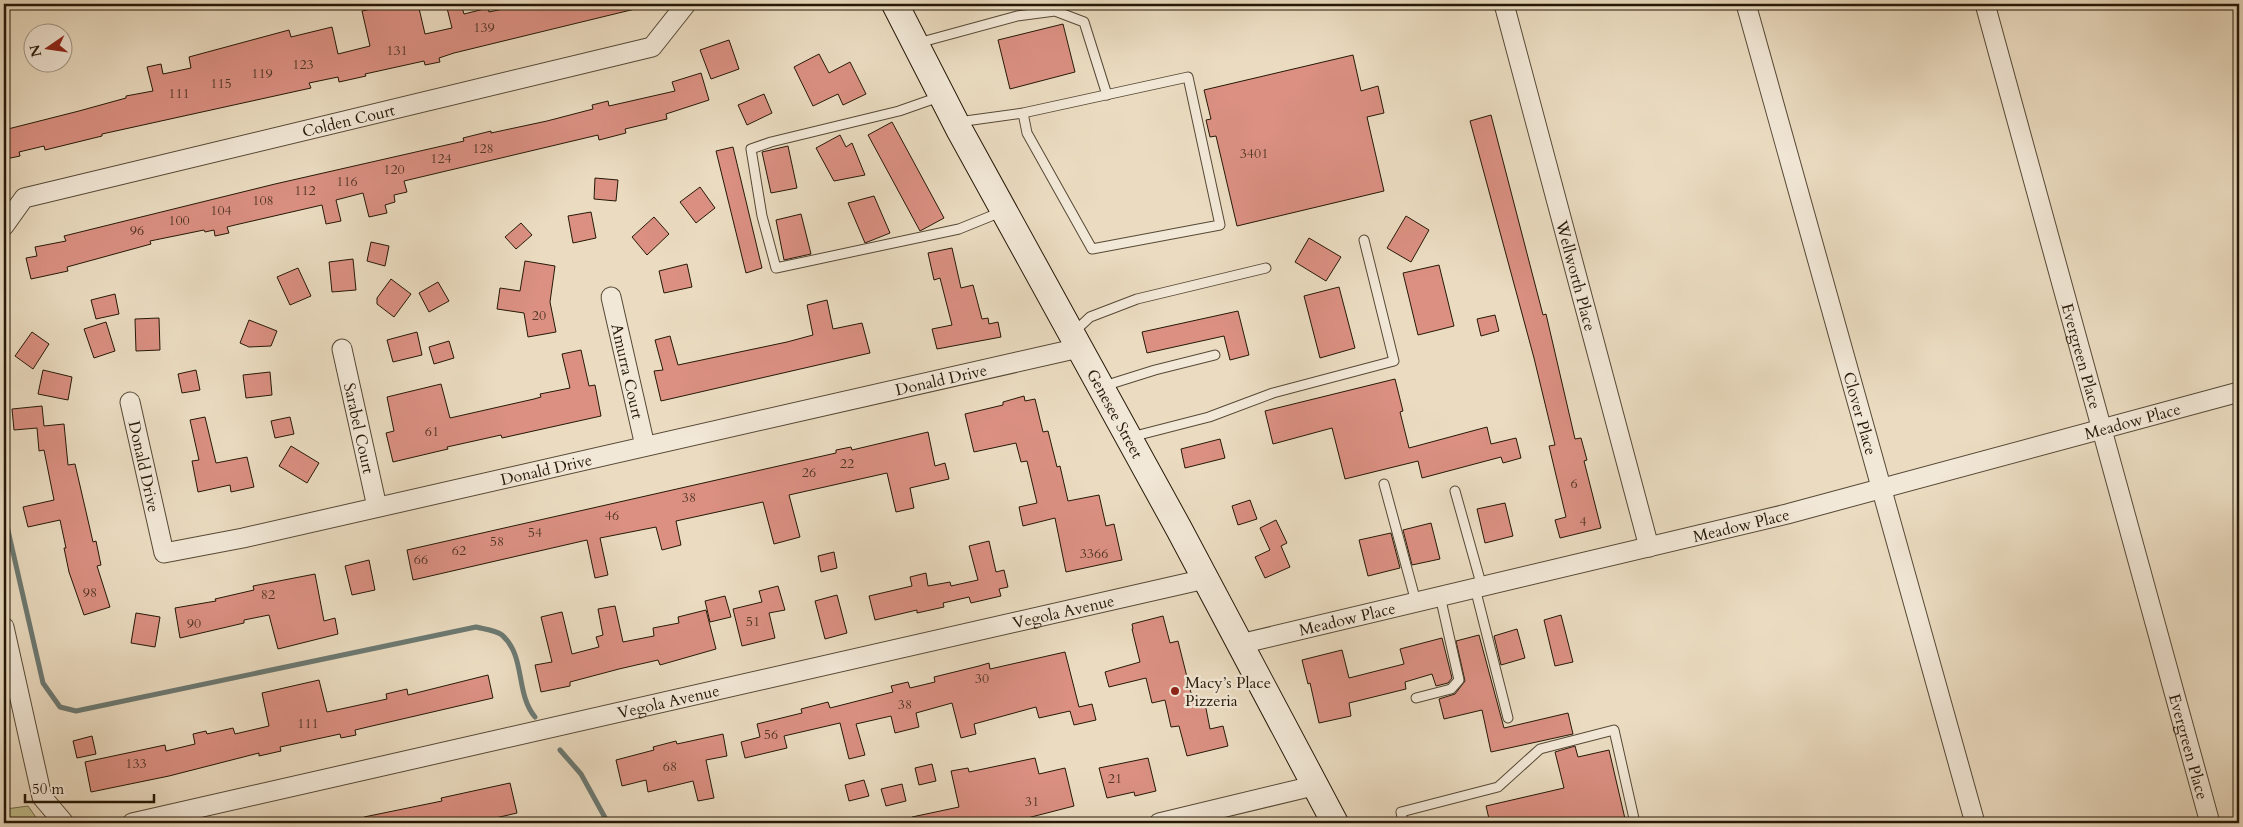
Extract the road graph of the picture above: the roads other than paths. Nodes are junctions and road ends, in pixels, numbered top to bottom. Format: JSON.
{"nodes":[{"id":1,"x":686,"y":4,"type":"edge"},
{"id":2,"x":895,"y":4,"type":"edge"},
{"id":3,"x":1504,"y":4,"type":"edge"},
{"id":4,"x":1746,"y":4,"type":"edge"},
{"id":5,"x":1985,"y":4,"type":"edge"},
{"id":6,"x":916,"y":44,"type":"junction"},
{"id":7,"x":1107,"y":95,"type":"junction"},
{"id":8,"x":942,"y":96,"type":"junction"},
{"id":9,"x":1023,"y":113,"type":"junction"},
{"id":10,"x":956,"y":122,"type":"junction"},
{"id":11,"x":1004,"y":210,"type":"junction"},
{"id":12,"x":4,"y":226,"type":"edge"},
{"id":13,"x":1364,"y":240,"type":"dead end"},
{"id":14,"x":1266,"y":268,"type":"dead end"},
{"id":15,"x":611,"y":297,"type":"dead end"},
{"id":16,"x":1076,"y":341,"type":"junction"},
{"id":17,"x":342,"y":349,"type":"dead end"},
{"id":18,"x":1215,"y":355,"type":"dead end"},
{"id":19,"x":1102,"y":387,"type":"junction"},
{"id":20,"x":2239,"y":392,"type":"edge"},
{"id":21,"x":130,"y":402,"type":"dead end"},
{"id":22,"x":2102,"y":429,"type":"junction"},
{"id":23,"x":1129,"y":437,"type":"junction"},
{"id":24,"x":645,"y":446,"type":"junction"},
{"id":25,"x":1384,"y":484,"type":"dead end"},
{"id":26,"x":1882,"y":488,"type":"junction"},
{"id":27,"x":1455,"y":491,"type":"dead end"},
{"id":28,"x":377,"y":507,"type":"junction"},
{"id":29,"x":1649,"y":547,"type":"junction"},
{"id":30,"x":1206,"y":579,"type":"junction"},
{"id":31,"x":1479,"y":587,"type":"junction"},
{"id":32,"x":1440,"y":596,"type":"junction"},
{"id":33,"x":1416,"y":602,"type":"junction"},
{"id":34,"x":4,"y":627,"type":"edge"},
{"id":35,"x":1240,"y":644,"type":"junction"},
{"id":36,"x":1416,"y":698,"type":"dead end"},
{"id":37,"x":1508,"y":718,"type":"dead end"},
{"id":38,"x":1313,"y":786,"type":"junction"},
{"id":39,"x":64,"y":823,"type":"edge"},
{"id":40,"x":132,"y":823,"type":"edge"},
{"id":41,"x":1159,"y":823,"type":"edge"},
{"id":42,"x":1334,"y":823,"type":"edge"},
{"id":43,"x":1403,"y":823,"type":"edge"},
{"id":44,"x":1636,"y":823,"type":"edge"},
{"id":45,"x":1975,"y":823,"type":"edge"},
{"id":46,"x":2210,"y":823,"type":"edge"}],
"edges":[{"from":1,"to":12,"type":"street","name":"Colden Court"},
{"from":2,"to":6,"type":"main road","name":"Genesee Street"},
{"from":3,"to":29,"type":"street","name":"Wellworth Place"},
{"from":4,"to":26,"type":"street","name":"Clover Place"},
{"from":5,"to":22,"type":"street","name":"Evergreen Place"},
{"from":6,"to":7,"type":"lane"},
{"from":6,"to":8,"type":"main road","name":"Genesee Street"},
{"from":7,"to":9,"type":"lane"},
{"from":7,"to":9,"type":"lane"},
{"from":8,"to":10,"type":"main road","name":"Genesee Street"},
{"from":8,"to":11,"type":"lane"},
{"from":9,"to":10,"type":"lane"},
{"from":10,"to":11,"type":"main road","name":"Genesee Street"},
{"from":11,"to":16,"type":"main road","name":"Genesee Street"},
{"from":13,"to":23,"type":"lane"},
{"from":14,"to":16,"type":"lane"},
{"from":15,"to":24,"type":"street","name":"Amurra Court"},
{"from":16,"to":19,"type":"main road","name":"Genesee Street"},
{"from":16,"to":24,"type":"street","name":"Donald Drive"},
{"from":17,"to":28,"type":"street","name":"Sarabel Court"},
{"from":18,"to":19,"type":"lane"},
{"from":19,"to":23,"type":"main road","name":"Genesee Street"},
{"from":20,"to":22,"type":"street","name":"Meadow Place"},
{"from":21,"to":28,"type":"street","name":"Donald Drive"},
{"from":22,"to":26,"type":"street","name":"Meadow Place"},
{"from":22,"to":46,"type":"street","name":"Evergreen Place"},
{"from":23,"to":30,"type":"main road","name":"Genesee Street"},
{"from":24,"to":28,"type":"street","name":"Donald Drive"},
{"from":25,"to":33,"type":"lane"},
{"from":26,"to":29,"type":"street","name":"Meadow Place"},
{"from":26,"to":45,"type":"street","name":"Clover Place"},
{"from":27,"to":31,"type":"lane"},
{"from":29,"to":31,"type":"street","name":"Meadow Place"},
{"from":30,"to":35,"type":"main road","name":"Genesee Street"},
{"from":30,"to":40,"type":"street","name":"Vegola Avenue"},
{"from":31,"to":32,"type":"street","name":"Meadow Place"},
{"from":31,"to":37,"type":"lane"},
{"from":32,"to":33,"type":"street","name":"Meadow Place"},
{"from":32,"to":36,"type":"lane"},
{"from":33,"to":35,"type":"street","name":"Meadow Place"},
{"from":34,"to":39,"type":"street"},
{"from":35,"to":38,"type":"main road","name":"Genesee Street"},
{"from":38,"to":41,"type":"street"},
{"from":38,"to":42,"type":"main road","name":"Genesee Street"},
{"from":43,"to":44,"type":"lane"}]}
